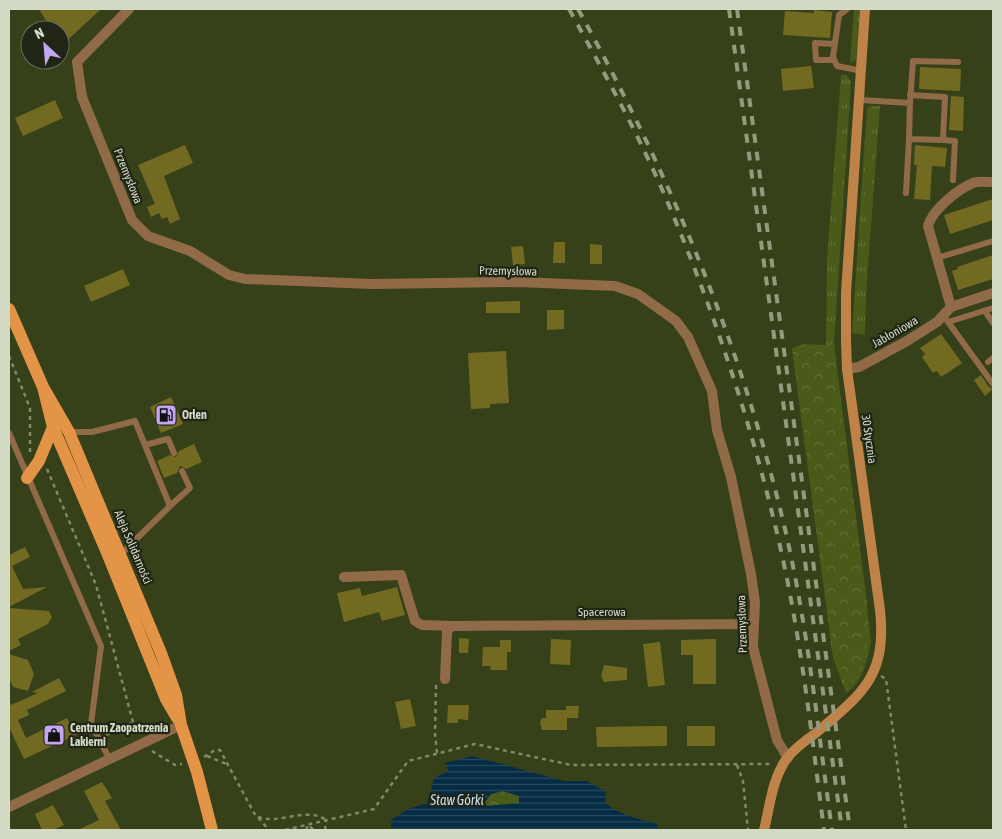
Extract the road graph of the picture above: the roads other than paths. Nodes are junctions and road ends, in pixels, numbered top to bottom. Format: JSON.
{"nodes":[{"id":1,"x":128,"y":9,"type":"edge"},
{"id":2,"x":848,"y":9,"type":"edge"},
{"id":3,"x":866,"y":9,"type":"edge"},
{"id":4,"x":834,"y":44,"type":"junction"},
{"id":5,"x":834,"y":60,"type":"junction"},
{"id":6,"x":958,"y":62,"type":"dead end"},
{"id":7,"x":862,"y":71,"type":"junction"},
{"id":8,"x":910,"y":95,"type":"junction"},
{"id":9,"x":861,"y":100,"type":"junction"},
{"id":10,"x":910,"y":103,"type":"junction"},
{"id":11,"x":909,"y":139,"type":"junction"},
{"id":12,"x":943,"y":140,"type":"junction"},
{"id":13,"x":953,"y":180,"type":"dead end"},
{"id":14,"x":993,"y":182,"type":"edge"},
{"id":15,"x":906,"y":192,"type":"dead end"},
{"id":16,"x":993,"y":241,"type":"edge"},
{"id":17,"x":937,"y":258,"type":"junction"},
{"id":18,"x":993,"y":293,"type":"edge"},
{"id":19,"x":951,"y":307,"type":"junction"},
{"id":20,"x":993,"y":308,"type":"edge"},
{"id":21,"x":9,"y":310,"type":"edge"},
{"id":22,"x":985,"y":310,"type":"junction"},
{"id":23,"x":946,"y":319,"type":"junction"},
{"id":24,"x":993,"y":323,"type":"edge"},
{"id":25,"x":847,"y":369,"type":"junction"},
{"id":26,"x":993,"y":384,"type":"edge"},
{"id":27,"x":43,"y":387,"type":"junction"},
{"id":28,"x":53,"y":427,"type":"junction"},
{"id":29,"x":69,"y":432,"type":"junction"},
{"id":30,"x":9,"y":433,"type":"edge"},
{"id":31,"x":145,"y":445,"type":"junction"},
{"id":32,"x":174,"y":453,"type":"dead end"},
{"id":33,"x":182,"y":471,"type":"dead end"},
{"id":34,"x":27,"y":478,"type":"junction"},
{"id":35,"x":170,"y":506,"type":"junction"},
{"id":36,"x":121,"y":554,"type":"junction"},
{"id":37,"x":344,"y":577,"type":"dead end"},
{"id":38,"x":753,"y":624,"type":"junction"},
{"id":39,"x":452,"y":626,"type":"junction"},
{"id":40,"x":441,"y":678,"type":"road end"},
{"id":41,"x":181,"y":725,"type":"junction"},
{"id":42,"x":109,"y":758,"type":"junction"},
{"id":43,"x":788,"y":758,"type":"junction"},
{"id":44,"x":9,"y":807,"type":"edge"},
{"id":45,"x":212,"y":830,"type":"edge"},
{"id":46,"x":764,"y":830,"type":"edge"}],
"edges":[{"from":1,"to":38,"type":"street","name":"Przemysłowa"},
{"from":2,"to":4,"type":"lane"},
{"from":3,"to":7,"type":"street","name":"30 Stycznia"},
{"from":4,"to":5,"type":"lane"},
{"from":4,"to":5,"type":"lane"},
{"from":5,"to":7,"type":"lane"},
{"from":6,"to":8,"type":"lane"},
{"from":7,"to":9,"type":"street","name":"30 Stycznia"},
{"from":8,"to":10,"type":"lane"},
{"from":8,"to":12,"type":"lane"},
{"from":9,"to":10,"type":"lane"},
{"from":9,"to":25,"type":"street","name":"30 Stycznia"},
{"from":10,"to":11,"type":"lane"},
{"from":11,"to":12,"type":"lane"},
{"from":11,"to":15,"type":"lane"},
{"from":12,"to":13,"type":"lane"},
{"from":14,"to":17,"type":"street"},
{"from":16,"to":17,"type":"lane"},
{"from":17,"to":19,"type":"street"},
{"from":18,"to":19,"type":"street","name":"Jabłoniowa"},
{"from":19,"to":23,"type":"street","name":"Jabłoniowa"},
{"from":20,"to":22,"type":"lane"},
{"from":21,"to":27,"type":"main road","name":"Aleja Solidarności"},
{"from":22,"to":23,"type":"lane"},
{"from":22,"to":24,"type":"lane"},
{"from":23,"to":25,"type":"street","name":"Jabłoniowa"},
{"from":23,"to":26,"type":"lane"},
{"from":25,"to":43,"type":"street","name":"30 Stycznia"},
{"from":27,"to":28,"type":"main road","name":"Aleja Solidarności"},
{"from":27,"to":29,"type":"main road","name":"Aleja Solidarności"},
{"from":28,"to":34,"type":"main road"},
{"from":28,"to":41,"type":"main road","name":"Aleja Solidarności"},
{"from":29,"to":31,"type":"lane"},
{"from":29,"to":36,"type":"main road","name":"Aleja Solidarności"},
{"from":30,"to":34,"type":"lane"},
{"from":31,"to":32,"type":"lane"},
{"from":31,"to":35,"type":"lane"},
{"from":33,"to":35,"type":"lane"},
{"from":34,"to":42,"type":"lane"},
{"from":35,"to":36,"type":"lane"},
{"from":36,"to":41,"type":"main road","name":"Aleja Solidarności"},
{"from":37,"to":39,"type":"street","name":"Spacerowa"},
{"from":38,"to":39,"type":"street","name":"Spacerowa"},
{"from":38,"to":43,"type":"street","name":"Przemysłowa"},
{"from":39,"to":40,"type":"street"},
{"from":41,"to":42,"type":"street"},
{"from":41,"to":45,"type":"main road","name":"Aleja Solidarności"},
{"from":42,"to":44,"type":"street"},
{"from":43,"to":46,"type":"street","name":"30 Stycznia"}]}
